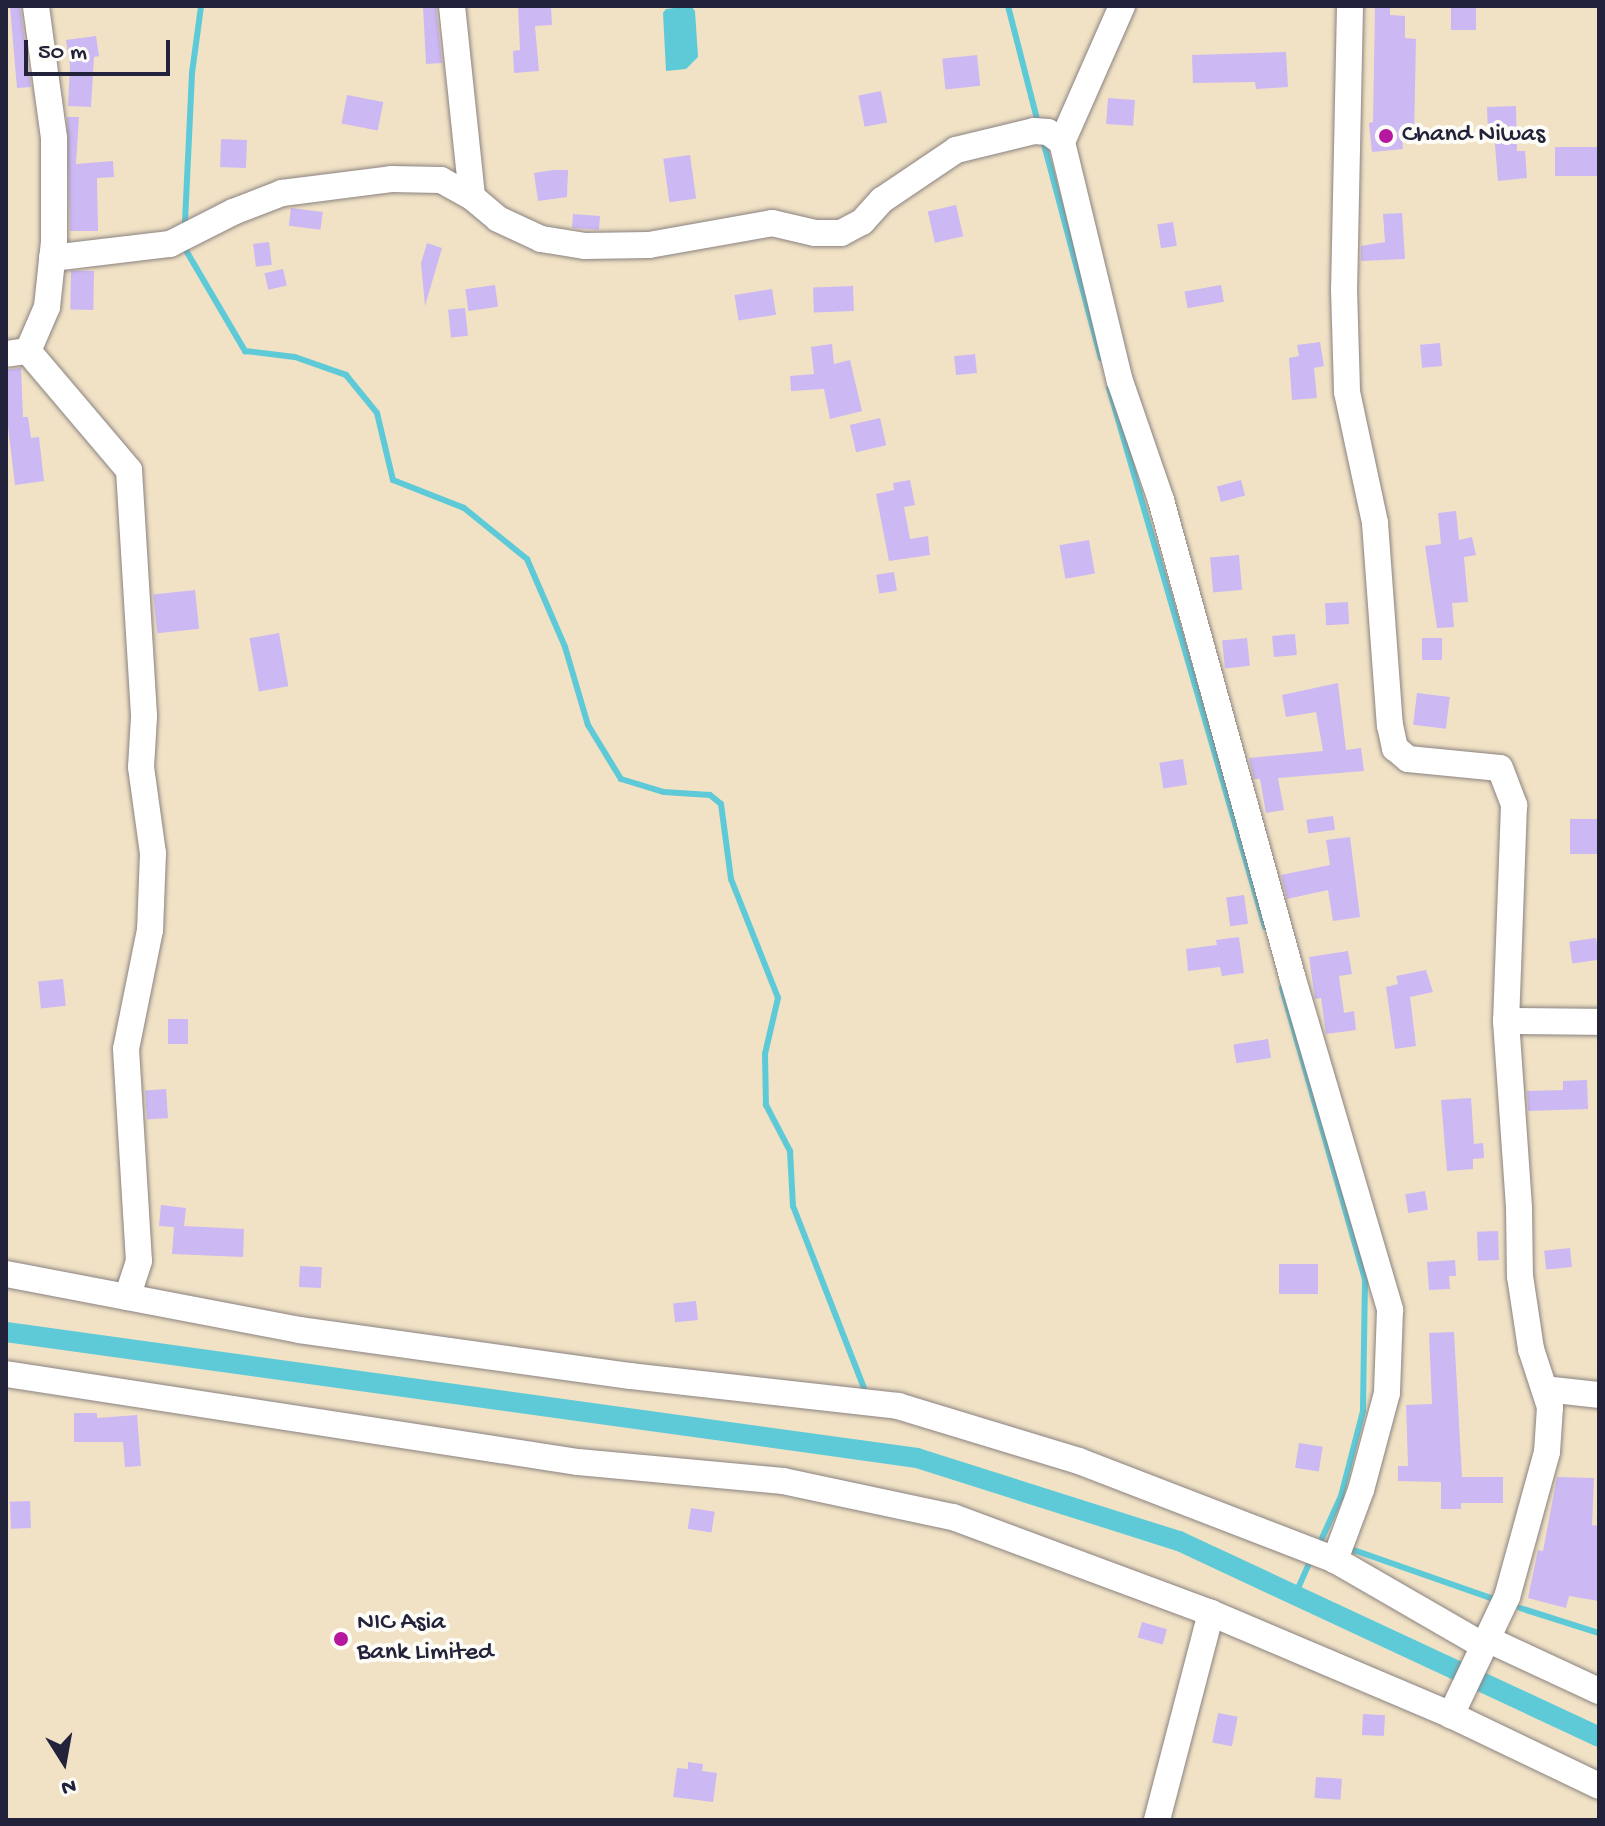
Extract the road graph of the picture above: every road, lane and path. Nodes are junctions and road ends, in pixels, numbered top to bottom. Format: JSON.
{"nodes":[{"id":1,"x":36,"y":6,"type":"edge"},
{"id":2,"x":452,"y":6,"type":"edge"},
{"id":3,"x":1122,"y":6,"type":"edge"},
{"id":4,"x":1350,"y":6,"type":"edge"},
{"id":5,"x":1048,"y":135,"type":"junction"},
{"id":6,"x":472,"y":197,"type":"junction"},
{"id":7,"x":52,"y":258,"type":"junction"},
{"id":8,"x":17,"y":352,"type":"edge"},
{"id":9,"x":1506,"y":1021,"type":"junction"},
{"id":10,"x":1599,"y":1022,"type":"edge"},
{"id":11,"x":6,"y":1274,"type":"edge"},
{"id":12,"x":127,"y":1297,"type":"junction"},
{"id":13,"x":6,"y":1374,"type":"edge"},
{"id":14,"x":1545,"y":1389,"type":"junction"},
{"id":15,"x":1599,"y":1395,"type":"edge"},
{"id":16,"x":1335,"y":1560,"type":"junction"},
{"id":17,"x":1211,"y":1613,"type":"junction"},
{"id":18,"x":1482,"y":1650,"type":"junction"},
{"id":19,"x":1599,"y":1691,"type":"edge"},
{"id":20,"x":1455,"y":1705,"type":"junction"},
{"id":21,"x":1599,"y":1786,"type":"edge"},
{"id":22,"x":1157,"y":1820,"type":"edge"}],
"edges":[{"from":1,"to":7,"type":"street"},
{"from":2,"to":6,"type":"street"},
{"from":3,"to":5,"type":"street"},
{"from":4,"to":9,"type":"street"},
{"from":5,"to":6,"type":"street"},
{"from":5,"to":16,"type":"street"},
{"from":6,"to":7,"type":"street"},
{"from":7,"to":8,"type":"street"},
{"from":8,"to":12,"type":"street"},
{"from":9,"to":10,"type":"street"},
{"from":9,"to":14,"type":"street"},
{"from":11,"to":12,"type":"street"},
{"from":12,"to":16,"type":"street"},
{"from":13,"to":17,"type":"street"},
{"from":14,"to":15,"type":"street"},
{"from":14,"to":18,"type":"street"},
{"from":16,"to":18,"type":"street"},
{"from":17,"to":20,"type":"street"},
{"from":17,"to":22,"type":"street"},
{"from":18,"to":19,"type":"street"},
{"from":18,"to":20,"type":"street"},
{"from":20,"to":21,"type":"street"}]}
